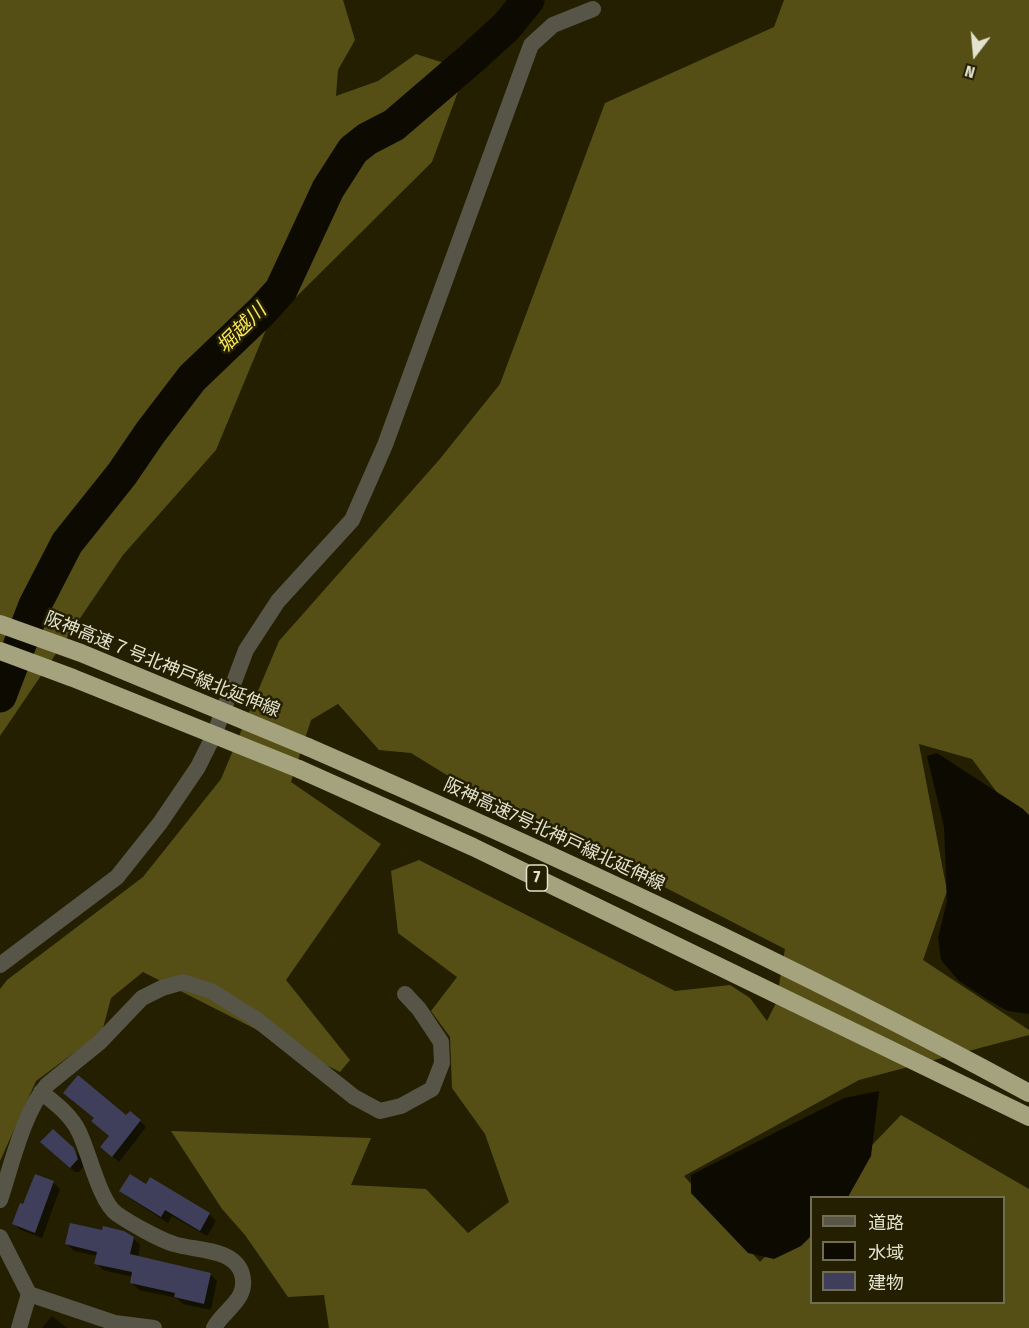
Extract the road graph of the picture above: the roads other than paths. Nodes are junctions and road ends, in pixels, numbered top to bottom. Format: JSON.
{"nodes":[{"id":1,"x":593,"y":9,"type":"dead end"},
{"id":2,"x":0,"y":624,"type":"edge"},
{"id":3,"x":0,"y":651,"type":"edge"},
{"id":4,"x":309,"y":747,"type":"joint"},
{"id":5,"x":0,"y":965,"type":"edge"},
{"id":6,"x":405,"y":994,"type":"dead end"},
{"id":7,"x":896,"y":1022,"type":"junction"},
{"id":8,"x":1029,"y":1080,"type":"edge"},
{"id":9,"x":41,"y":1092,"type":"junction"},
{"id":10,"x":1029,"y":1093,"type":"edge"},
{"id":11,"x":995,"y":1104,"type":"junction"},
{"id":12,"x":1029,"y":1117,"type":"edge"},
{"id":13,"x":1029,"y":1130,"type":"edge"},
{"id":14,"x":0,"y":1200,"type":"edge"},
{"id":15,"x":0,"y":1237,"type":"edge"},
{"id":16,"x":29,"y":1294,"type":"junction"},
{"id":17,"x":19,"y":1328,"type":"edge"},
{"id":18,"x":154,"y":1328,"type":"edge"},
{"id":19,"x":214,"y":1328,"type":"edge"}],
"edges":[{"from":1,"to":5,"type":"street"},
{"from":2,"to":4,"type":"highway","name":"阪神高速７号北神戸線北延伸線","number":"7","bridge":true},
{"from":3,"to":11,"type":"highway","number":"7","bridge":true},
{"from":4,"to":7,"type":"highway","name":"阪神高速7号北神戸線北延伸線","number":"7"},
{"from":6,"to":9,"type":"street"},
{"from":7,"to":8,"type":"highway","number":"7"},
{"from":7,"to":10,"type":"highway","number":"7"},
{"from":9,"to":14,"type":"street"},
{"from":9,"to":19,"type":"street"},
{"from":11,"to":12,"type":"highway","number":"7"},
{"from":11,"to":13,"type":"highway","number":"7"},
{"from":15,"to":16,"type":"street"},
{"from":16,"to":17,"type":"street"},
{"from":16,"to":18,"type":"street"}]}
